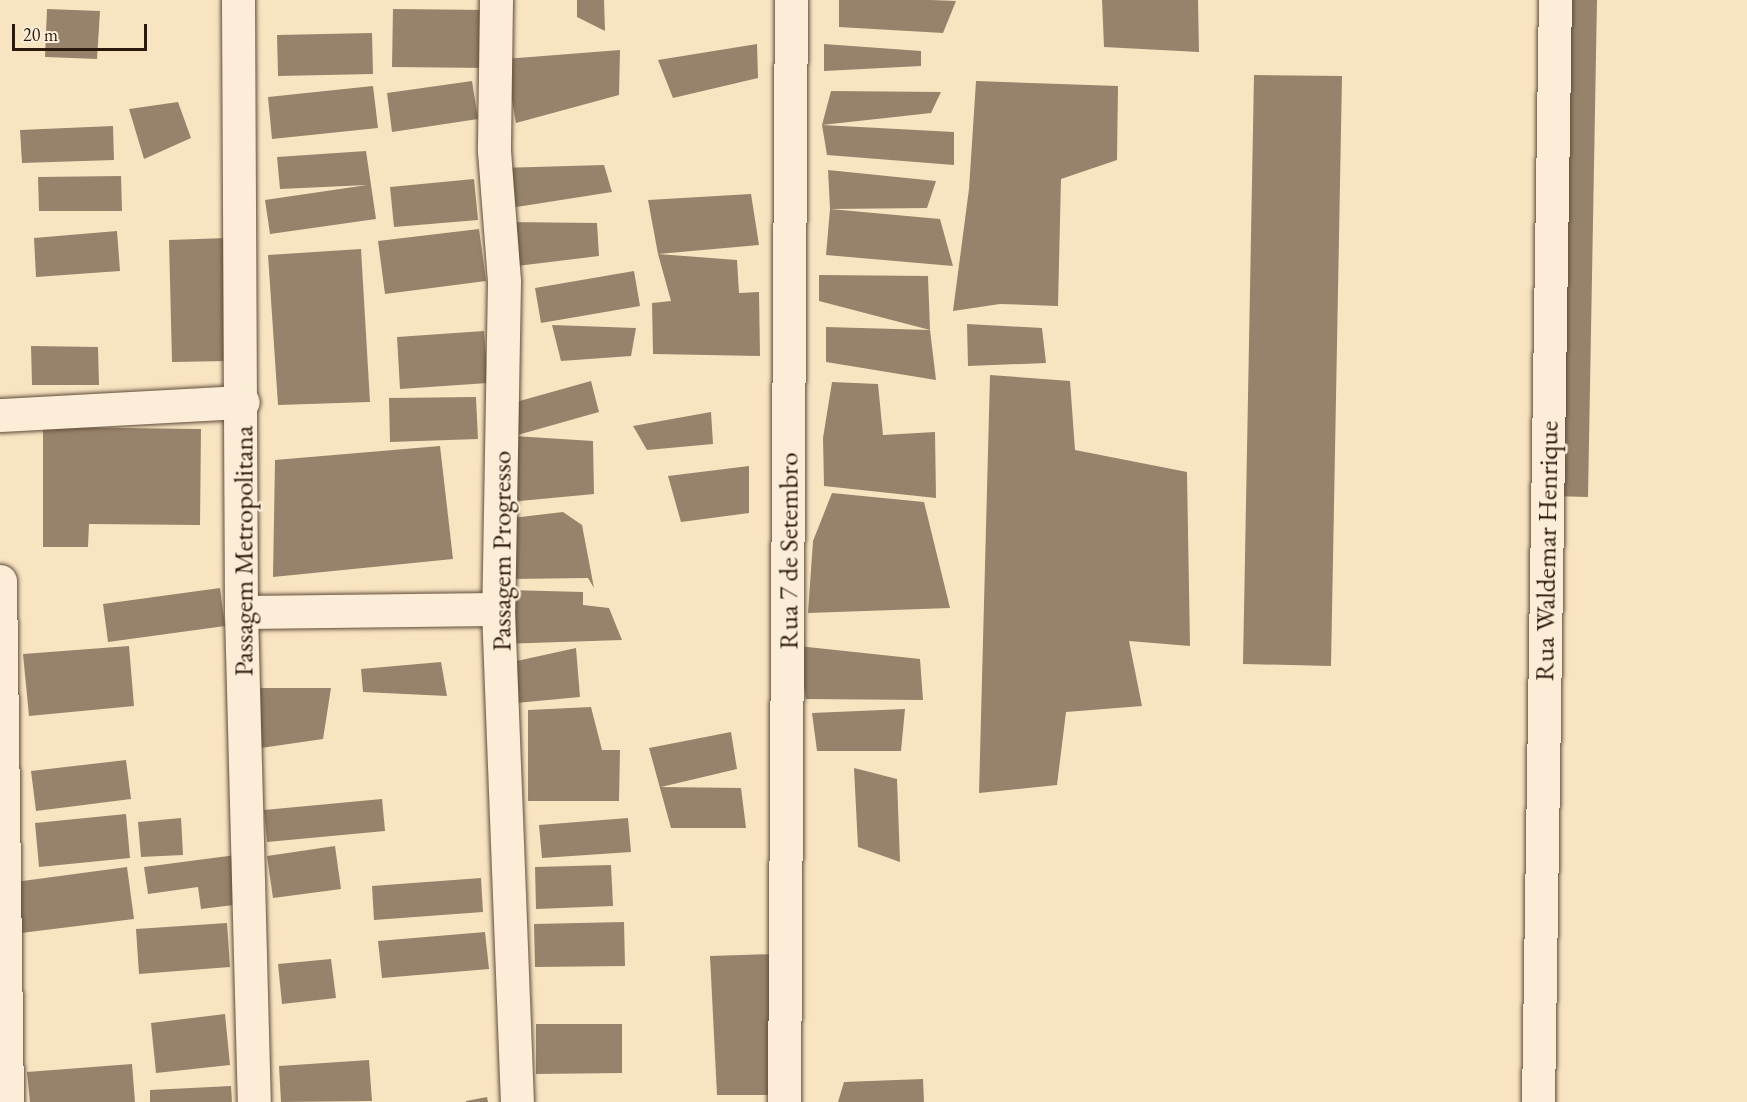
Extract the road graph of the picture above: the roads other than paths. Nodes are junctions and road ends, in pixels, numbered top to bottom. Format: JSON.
{"nodes":[{"id":1,"x":238,"y":0,"type":"edge"},
{"id":2,"x":495,"y":0,"type":"edge"},
{"id":3,"x":791,"y":0,"type":"edge"},
{"id":4,"x":1555,"y":0,"type":"edge"},
{"id":5,"x":243,"y":402,"type":"junction"},
{"id":6,"x":0,"y":415,"type":"edge"},
{"id":7,"x":0,"y":581,"type":"edge"},
{"id":8,"x":498,"y":609,"type":"junction"},
{"id":9,"x":241,"y":612,"type":"junction"},
{"id":10,"x":7,"y":1102,"type":"edge"},
{"id":11,"x":254,"y":1102,"type":"edge"},
{"id":12,"x":517,"y":1102,"type":"edge"},
{"id":13,"x":784,"y":1102,"type":"edge"},
{"id":14,"x":1538,"y":1102,"type":"edge"}],
"edges":[{"from":1,"to":5,"type":"street","name":"Passagem Metropolitana"},
{"from":2,"to":8,"type":"street","name":"Passagem Progresso"},
{"from":3,"to":13,"type":"street","name":"Rua 7 de Setembro"},
{"from":4,"to":14,"type":"street","name":"Rua Waldemar Henrique"},
{"from":5,"to":6,"type":"street"},
{"from":5,"to":9,"type":"street","name":"Passagem Metropolitana"},
{"from":7,"to":10,"type":"street"},
{"from":8,"to":9,"type":"street"},
{"from":8,"to":12,"type":"street","name":"Passagem Progresso"},
{"from":9,"to":11,"type":"street","name":"Passagem Metropolitana"}]}
